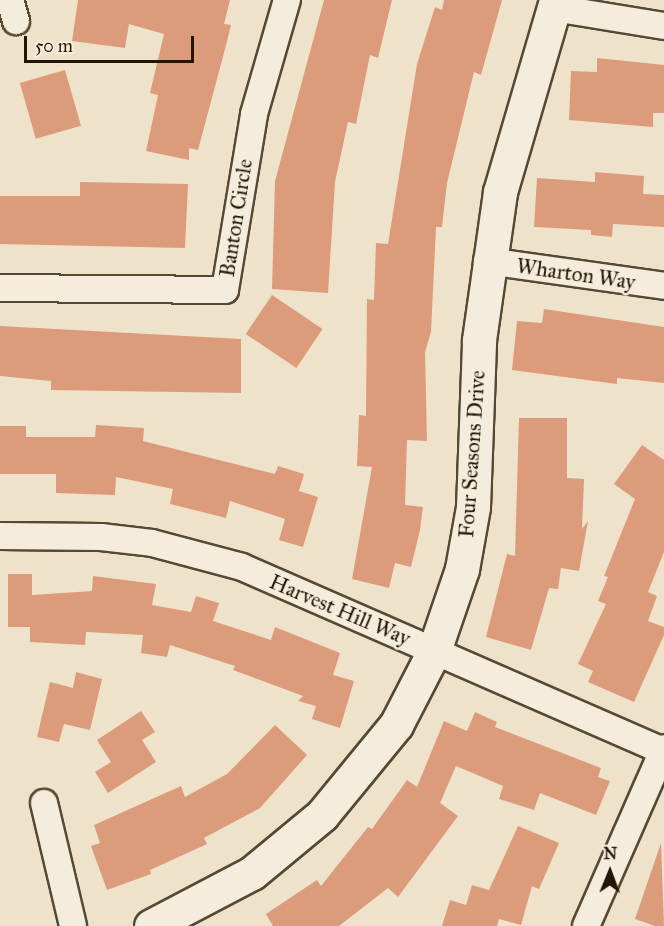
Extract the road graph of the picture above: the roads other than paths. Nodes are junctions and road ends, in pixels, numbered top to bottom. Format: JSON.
{"nodes":[{"id":1,"x":287,"y":0,"type":"edge"},
{"id":2,"x":555,"y":4,"type":"edge"},
{"id":3,"x":664,"y":26,"type":"edge"},
{"id":4,"x":487,"y":261,"type":"junction"},
{"id":5,"x":664,"y":286,"type":"edge"},
{"id":6,"x":0,"y":288,"type":"edge"},
{"id":7,"x":0,"y":536,"type":"edge"},
{"id":8,"x":434,"y":651,"type":"junction"},
{"id":9,"x":664,"y":750,"type":"edge"},
{"id":10,"x":44,"y":803,"type":"dead end"},
{"id":11,"x":73,"y":926,"type":"edge"},
{"id":12,"x":151,"y":926,"type":"edge"},
{"id":13,"x":586,"y":926,"type":"edge"}],
"edges":[{"from":1,"to":6,"type":"street","name":"Banton Circle"},
{"from":2,"to":3,"type":"street"},
{"from":2,"to":4,"type":"street","name":"Four Seasons Drive"},
{"from":4,"to":5,"type":"street","name":"Wharton Way"},
{"from":4,"to":8,"type":"street","name":"Four Seasons Drive"},
{"from":7,"to":8,"type":"street","name":"Harvest Hill Way"},
{"from":8,"to":9,"type":"street","name":"Harvest Hill Way"},
{"from":8,"to":12,"type":"street","name":"Four Seasons Drive"},
{"from":9,"to":13,"type":"street"},
{"from":10,"to":11,"type":"street"}]}
